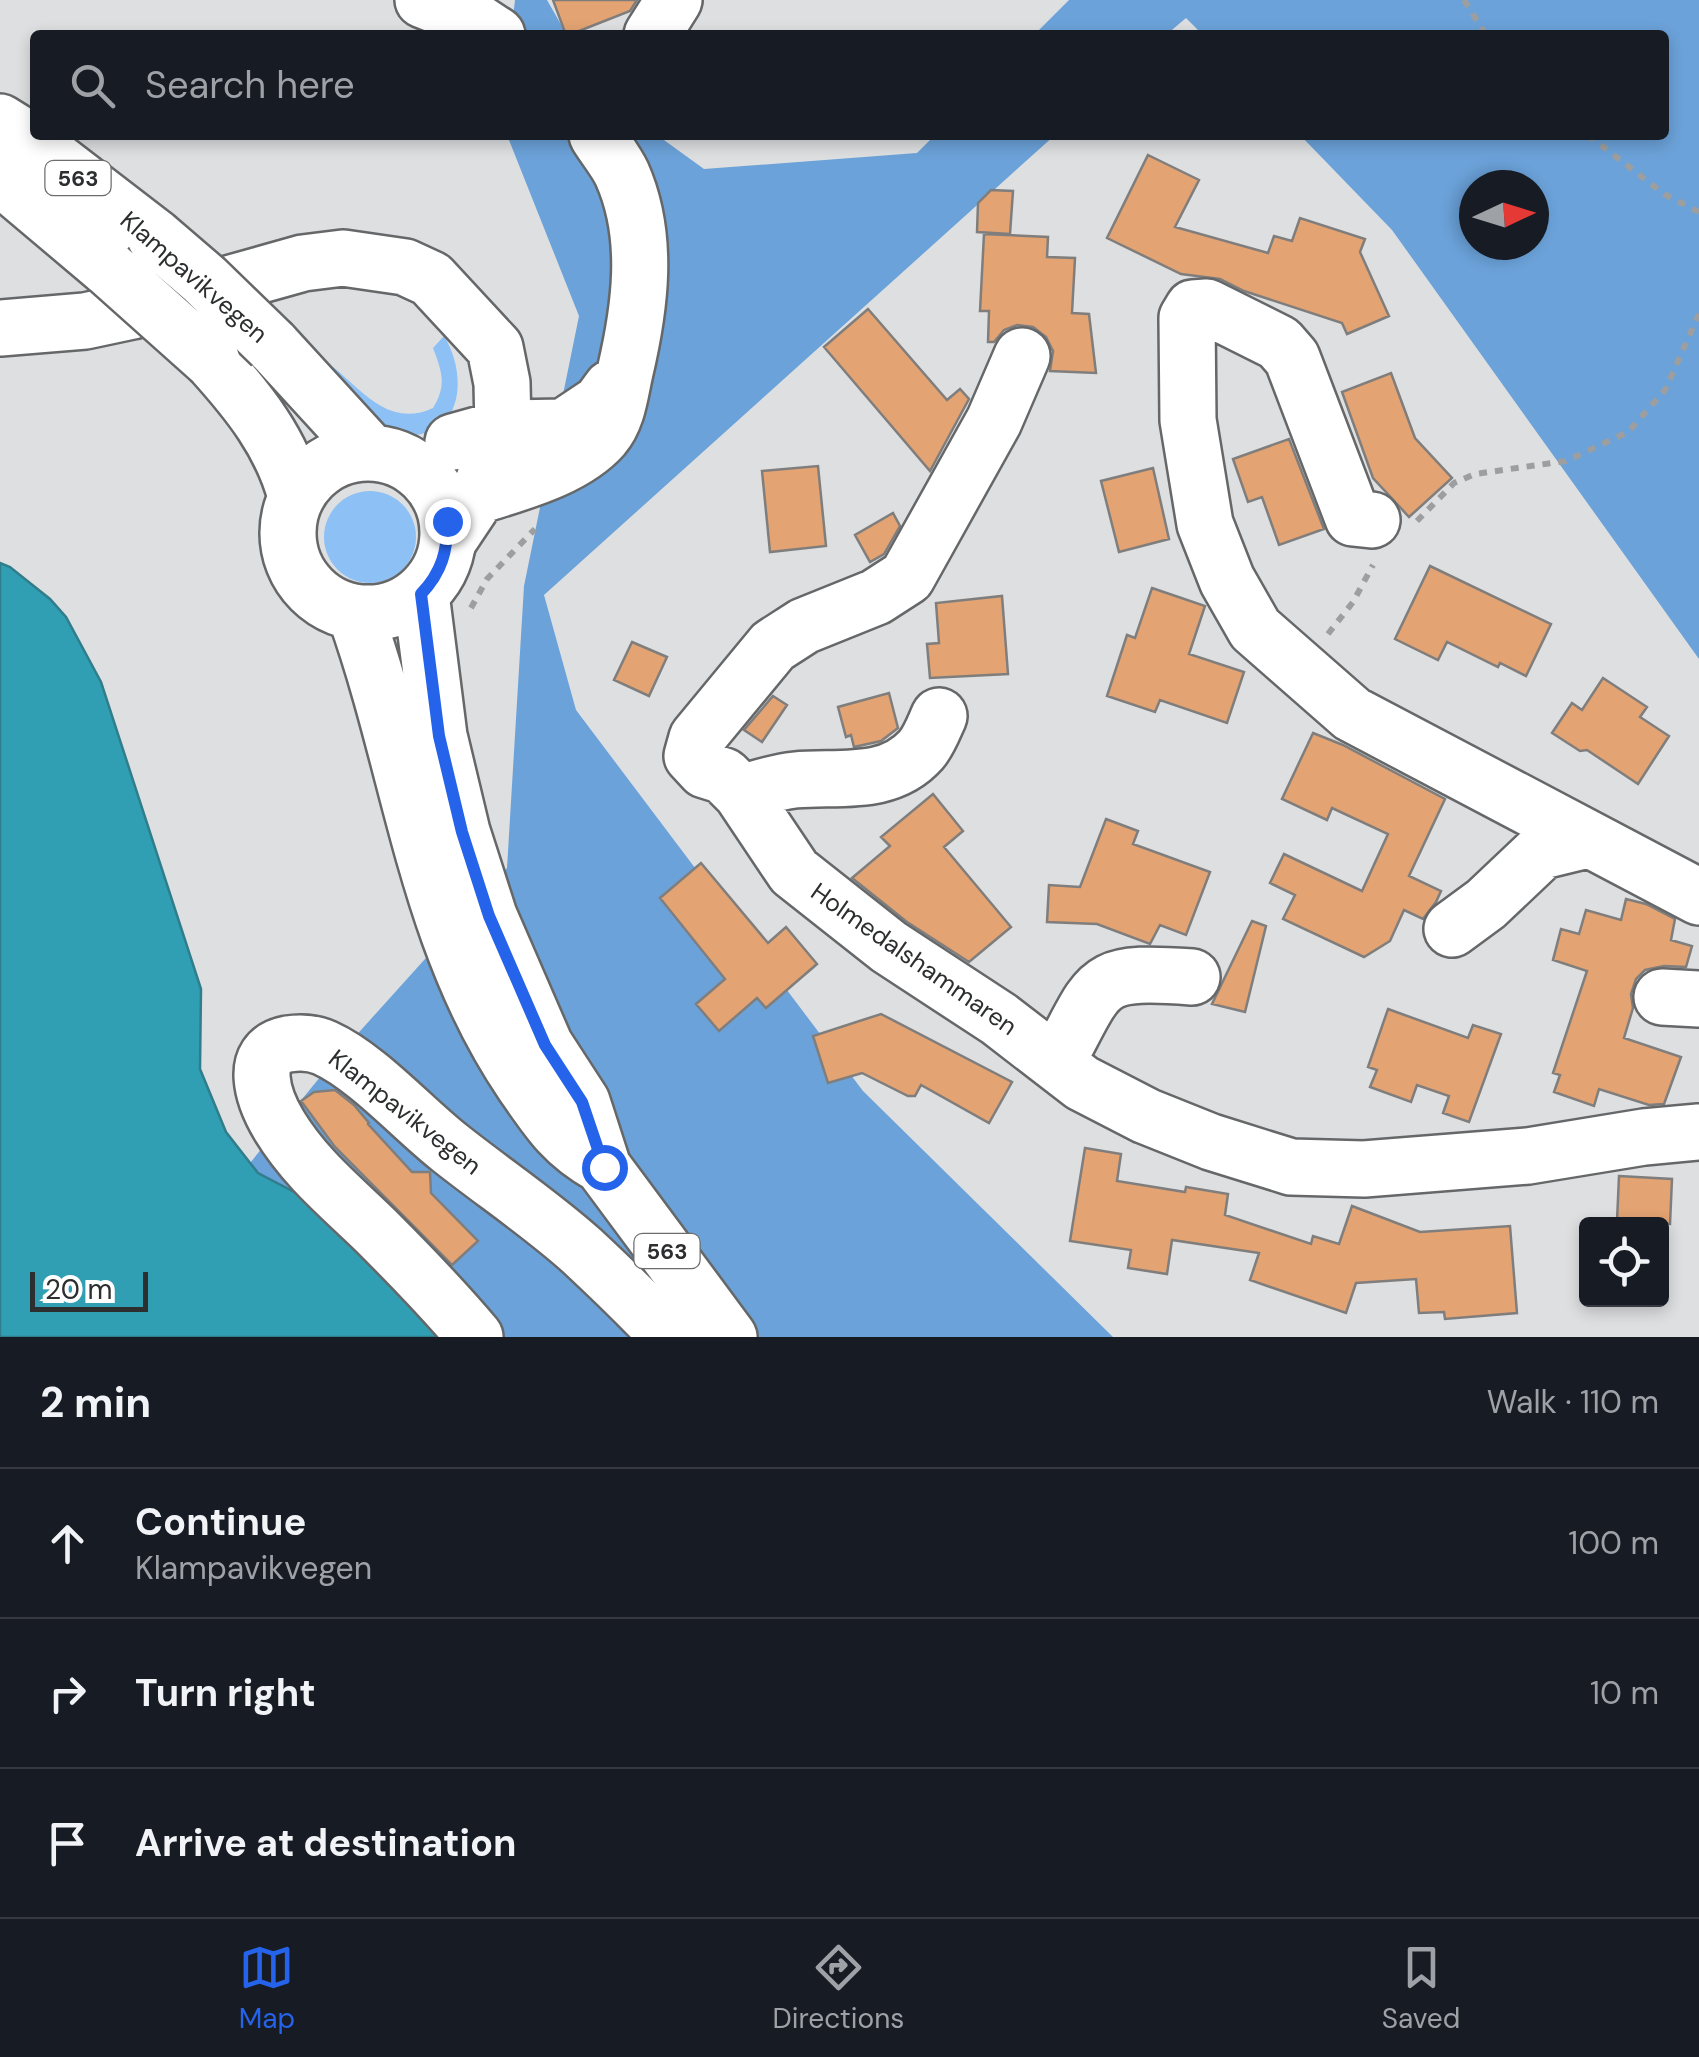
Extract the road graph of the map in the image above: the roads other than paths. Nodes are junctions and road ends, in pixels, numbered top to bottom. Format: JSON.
{"nodes":[{"id":1,"x":423,"y":0,"type":"edge"},
{"id":2,"x":674,"y":0,"type":"edge"},
{"id":3,"x":489,"y":30,"type":"edge"},
{"id":4,"x":655,"y":30,"type":"edge"},
{"id":5,"x":0,"y":122,"type":"edge"},
{"id":6,"x":618,"y":148,"type":"edge"},
{"id":7,"x":0,"y":177,"type":"edge"},
{"id":8,"x":0,"y":328,"type":"edge"},
{"id":9,"x":1022,"y":356,"type":"dead end"},
{"id":10,"x":627,"y":366,"type":"junction"},
{"id":11,"x":436,"y":448,"type":"junction"},
{"id":12,"x":478,"y":496,"type":"junction"},
{"id":13,"x":296,"y":497,"type":"junction"},
{"id":14,"x":1386,"y":536,"type":"road end"},
{"id":15,"x":448,"y":541,"type":"junction"},
{"id":16,"x":442,"y":608,"type":"junction"},
{"id":17,"x":355,"y":612,"type":"junction"},
{"id":18,"x":939,"y":716,"type":"dead end"},
{"id":19,"x":741,"y":793,"type":"junction"},
{"id":20,"x":1587,"y":840,"type":"junction"},
{"id":21,"x":1699,"y":897,"type":"edge"},
{"id":22,"x":1452,"y":929,"type":"dead end"},
{"id":23,"x":1192,"y":977,"type":"dead end"},
{"id":24,"x":1057,"y":1062,"type":"junction"},
{"id":25,"x":1699,"y":1132,"type":"edge"},
{"id":26,"x":604,"y":1167,"type":"junction"},
{"id":27,"x":475,"y":1337,"type":"edge"},
{"id":28,"x":669,"y":1337,"type":"edge"},
{"id":29,"x":729,"y":1337,"type":"edge"}],
"edges":[{"from":1,"to":3,"type":"main road"},
{"from":2,"to":4,"type":"main road"},
{"from":5,"to":11,"type":"main road","name":"Klampavikvegen","number":"563","bridge":true},
{"from":6,"to":10,"type":"main road"},
{"from":7,"to":13,"type":"main road","name":"Klampavikvegen","number":"563","bridge":true},
{"from":8,"to":11,"type":"main road"},
{"from":9,"to":19,"type":"main road","name":"Holmedalshammaren"},
{"from":10,"to":11,"type":"main road"},
{"from":10,"to":12,"type":"main road"},
{"from":11,"to":12,"type":"main road"},
{"from":11,"to":13,"type":"main road"},
{"from":11,"to":15,"type":"main road","number":"563"},
{"from":12,"to":15,"type":"main road"},
{"from":13,"to":17,"type":"main road","number":"563"},
{"from":14,"to":20,"type":"main road"},
{"from":15,"to":16,"type":"main road"},
{"from":16,"to":17,"type":"main road"},
{"from":16,"to":26,"type":"main road","number":"563"},
{"from":17,"to":26,"type":"main road","number":"563"},
{"from":18,"to":19,"type":"main road"},
{"from":19,"to":24,"type":"main road","name":"Holmedalshammaren"},
{"from":20,"to":21,"type":"main road"},
{"from":20,"to":22,"type":"main road"},
{"from":23,"to":24,"type":"main road"},
{"from":24,"to":25,"type":"main road","name":"Holmedalshammaren"},
{"from":26,"to":29,"type":"main road","number":"563"},
{"from":27,"to":28,"type":"main road","name":"Klampavikvegen"}]}
